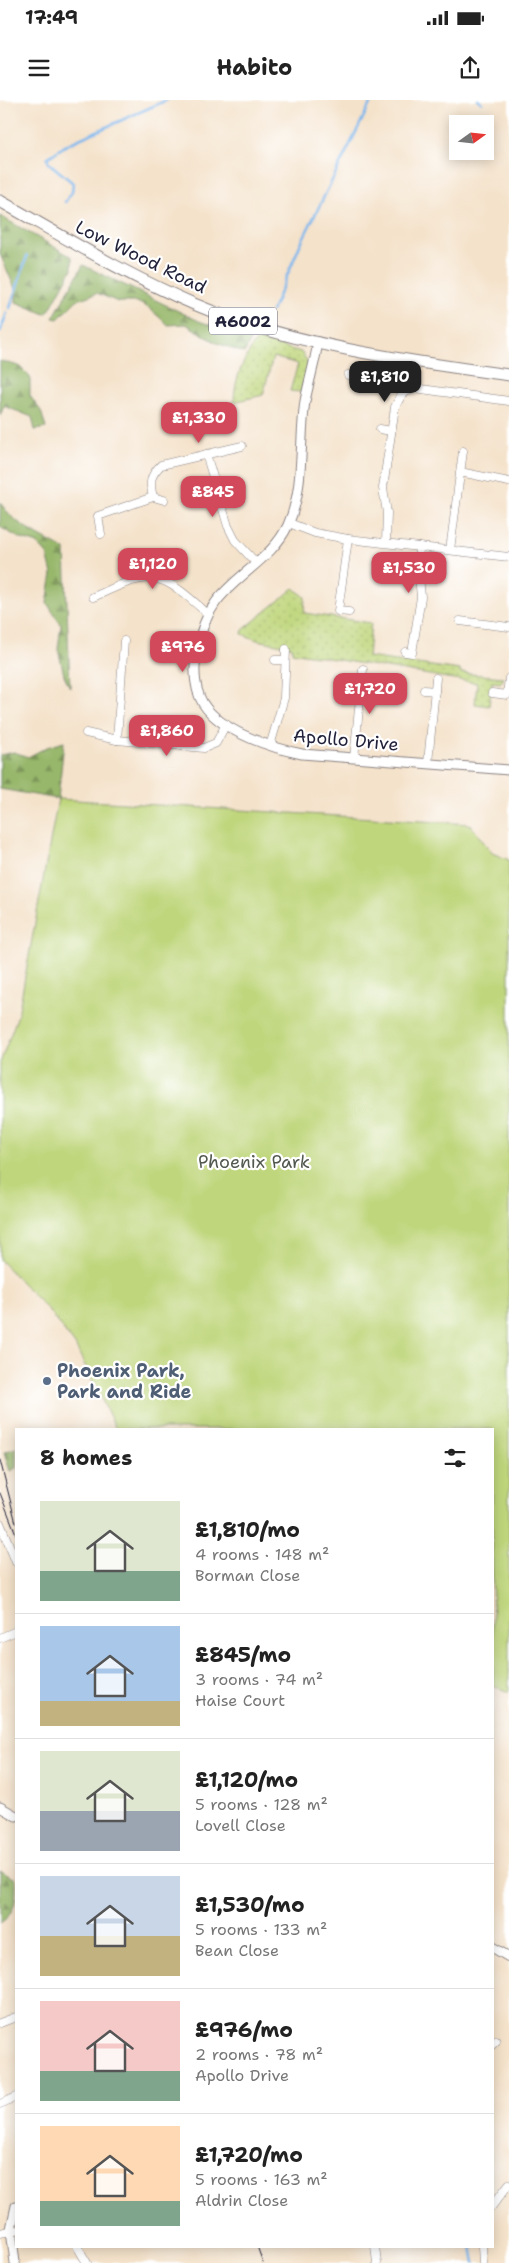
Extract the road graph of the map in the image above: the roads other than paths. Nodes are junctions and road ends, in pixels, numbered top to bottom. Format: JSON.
{"nodes":[{"id":1,"x":0,"y":201,"type":"edge"},
{"id":2,"x":318,"y":342,"type":"junction"},
{"id":3,"x":348,"y":375,"type":"dead end"},
{"id":4,"x":509,"y":375,"type":"edge"},
{"id":5,"x":402,"y":394,"type":"junction"},
{"id":6,"x":509,"y":401,"type":"edge"},
{"id":7,"x":380,"y":429,"type":"dead end"},
{"id":8,"x":392,"y":431,"type":"junction"},
{"id":9,"x":242,"y":446,"type":"dead end"},
{"id":10,"x":463,"y":450,"type":"dead end"},
{"id":11,"x":206,"y":454,"type":"junction"},
{"id":12,"x":460,"y":472,"type":"junction"},
{"id":13,"x":509,"y":482,"type":"edge"},
{"id":14,"x":153,"y":497,"type":"junction"},
{"id":15,"x":164,"y":500,"type":"dead end"},
{"id":16,"x":288,"y":523,"type":"junction"},
{"id":17,"x":102,"y":534,"type":"dead end"},
{"id":18,"x":348,"y":539,"type":"junction"},
{"id":19,"x":386,"y":542,"type":"junction"},
{"id":20,"x":419,"y":547,"type":"junction"},
{"id":21,"x":450,"y":550,"type":"junction"},
{"id":22,"x":509,"y":557,"type":"edge"},
{"id":23,"x":256,"y":564,"type":"junction"},
{"id":24,"x":93,"y":597,"type":"dead end"},
{"id":25,"x":349,"y":612,"type":"dead end"},
{"id":26,"x":208,"y":614,"type":"junction"},
{"id":27,"x":460,"y":621,"type":"dead end"},
{"id":28,"x":509,"y":627,"type":"edge"},
{"id":29,"x":124,"y":641,"type":"dead end"},
{"id":30,"x":286,"y":650,"type":"dead end"},
{"id":31,"x":404,"y":652,"type":"dead end"},
{"id":32,"x":275,"y":660,"type":"dead end"},
{"id":33,"x":286,"y":660,"type":"junction"},
{"id":34,"x":363,"y":669,"type":"dead end"},
{"id":35,"x":436,"y":678,"type":"dead end"},
{"id":36,"x":509,"y":678,"type":"edge"},
{"id":37,"x":353,"y":679,"type":"dead end"},
{"id":38,"x":362,"y":680,"type":"junction"},
{"id":39,"x":424,"y":690,"type":"dead end"},
{"id":40,"x":435,"y":691,"type":"junction"},
{"id":41,"x":492,"y":693,"type":"dead end"},
{"id":42,"x":226,"y":724,"type":"junction"},
{"id":43,"x":86,"y":733,"type":"dead end"},
{"id":44,"x":117,"y":740,"type":"junction"},
{"id":45,"x":270,"y":746,"type":"junction"},
{"id":46,"x":354,"y":758,"type":"junction"},
{"id":47,"x":428,"y":763,"type":"junction"},
{"id":48,"x":509,"y":770,"type":"edge"},
{"id":49,"x":0,"y":1523,"type":"edge"},
{"id":50,"x":15,"y":1560,"type":"edge"},
{"id":51,"x":15,"y":1631,"type":"edge"},
{"id":52,"x":0,"y":1638,"type":"edge"},
{"id":53,"x":0,"y":1807,"type":"edge"},
{"id":54,"x":15,"y":1815,"type":"edge"},
{"id":55,"x":494,"y":1948,"type":"edge"},
{"id":56,"x":509,"y":1957,"type":"edge"},
{"id":57,"x":15,"y":2016,"type":"edge"},
{"id":58,"x":1,"y":2021,"type":"edge"},
{"id":59,"x":15,"y":2098,"type":"edge"},
{"id":60,"x":0,"y":2104,"type":"edge"},
{"id":61,"x":508,"y":2186,"type":"edge"},
{"id":62,"x":494,"y":2204,"type":"edge"},
{"id":63,"x":14,"y":2230,"type":"edge"},
{"id":64,"x":0,"y":2233,"type":"edge"},
{"id":65,"x":78,"y":2248,"type":"edge"},
{"id":66,"x":375,"y":2248,"type":"edge"},
{"id":67,"x":482,"y":2248,"type":"edge"},
{"id":68,"x":15,"y":2263,"type":"edge"},
{"id":69,"x":87,"y":2263,"type":"edge"},
{"id":70,"x":377,"y":2263,"type":"edge"},
{"id":71,"x":482,"y":2263,"type":"edge"}],
"edges":[{"from":1,"to":2,"type":"main road","name":"Low Wood Road","number":"A6002"},
{"from":2,"to":4,"type":"main road","name":"Low Wood Road","number":"A6002"},
{"from":2,"to":16,"type":"street","name":"Apollo Drive"},
{"from":3,"to":5,"type":"street"},
{"from":5,"to":6,"type":"street"},
{"from":5,"to":8,"type":"street"},
{"from":7,"to":8,"type":"street"},
{"from":8,"to":19,"type":"street"},
{"from":9,"to":11,"type":"street"},
{"from":10,"to":12,"type":"street"},
{"from":11,"to":14,"type":"street"},
{"from":11,"to":23,"type":"street"},
{"from":12,"to":13,"type":"street"},
{"from":12,"to":21,"type":"street"},
{"from":14,"to":15,"type":"street"},
{"from":14,"to":17,"type":"street"},
{"from":16,"to":18,"type":"street"},
{"from":16,"to":23,"type":"street","name":"Apollo Drive"},
{"from":18,"to":19,"type":"street"},
{"from":18,"to":25,"type":"street"},
{"from":19,"to":20,"type":"street"},
{"from":20,"to":21,"type":"street"},
{"from":20,"to":31,"type":"street"},
{"from":21,"to":22,"type":"street"},
{"from":23,"to":26,"type":"street","name":"Apollo Drive"},
{"from":24,"to":26,"type":"street"},
{"from":26,"to":42,"type":"street","name":"Apollo Drive"},
{"from":27,"to":28,"type":"street"},
{"from":29,"to":44,"type":"street"},
{"from":30,"to":33,"type":"street"},
{"from":32,"to":33,"type":"street"},
{"from":33,"to":45,"type":"street"},
{"from":34,"to":38,"type":"street"},
{"from":35,"to":40,"type":"street"},
{"from":36,"to":41,"type":"street"},
{"from":37,"to":38,"type":"street"},
{"from":38,"to":46,"type":"street"},
{"from":39,"to":40,"type":"street"},
{"from":40,"to":47,"type":"street"},
{"from":42,"to":44,"type":"street"},
{"from":42,"to":45,"type":"street","name":"Apollo Drive"},
{"from":43,"to":44,"type":"street"},
{"from":45,"to":46,"type":"street","name":"Apollo Drive"},
{"from":46,"to":47,"type":"street","name":"Apollo Drive"},
{"from":47,"to":48,"type":"street","name":"Apollo Drive"},
{"from":49,"to":50,"type":"street"},
{"from":51,"to":52,"type":"street"},
{"from":53,"to":54,"type":"street"},
{"from":55,"to":56,"type":"street"},
{"from":57,"to":58,"type":"street"},
{"from":59,"to":60,"type":"street"},
{"from":61,"to":62,"type":"street"},
{"from":63,"to":64,"type":"street"},
{"from":63,"to":68,"type":"street"},
{"from":65,"to":69,"type":"street"},
{"from":66,"to":70,"type":"street"},
{"from":67,"to":71,"type":"street"}]}
